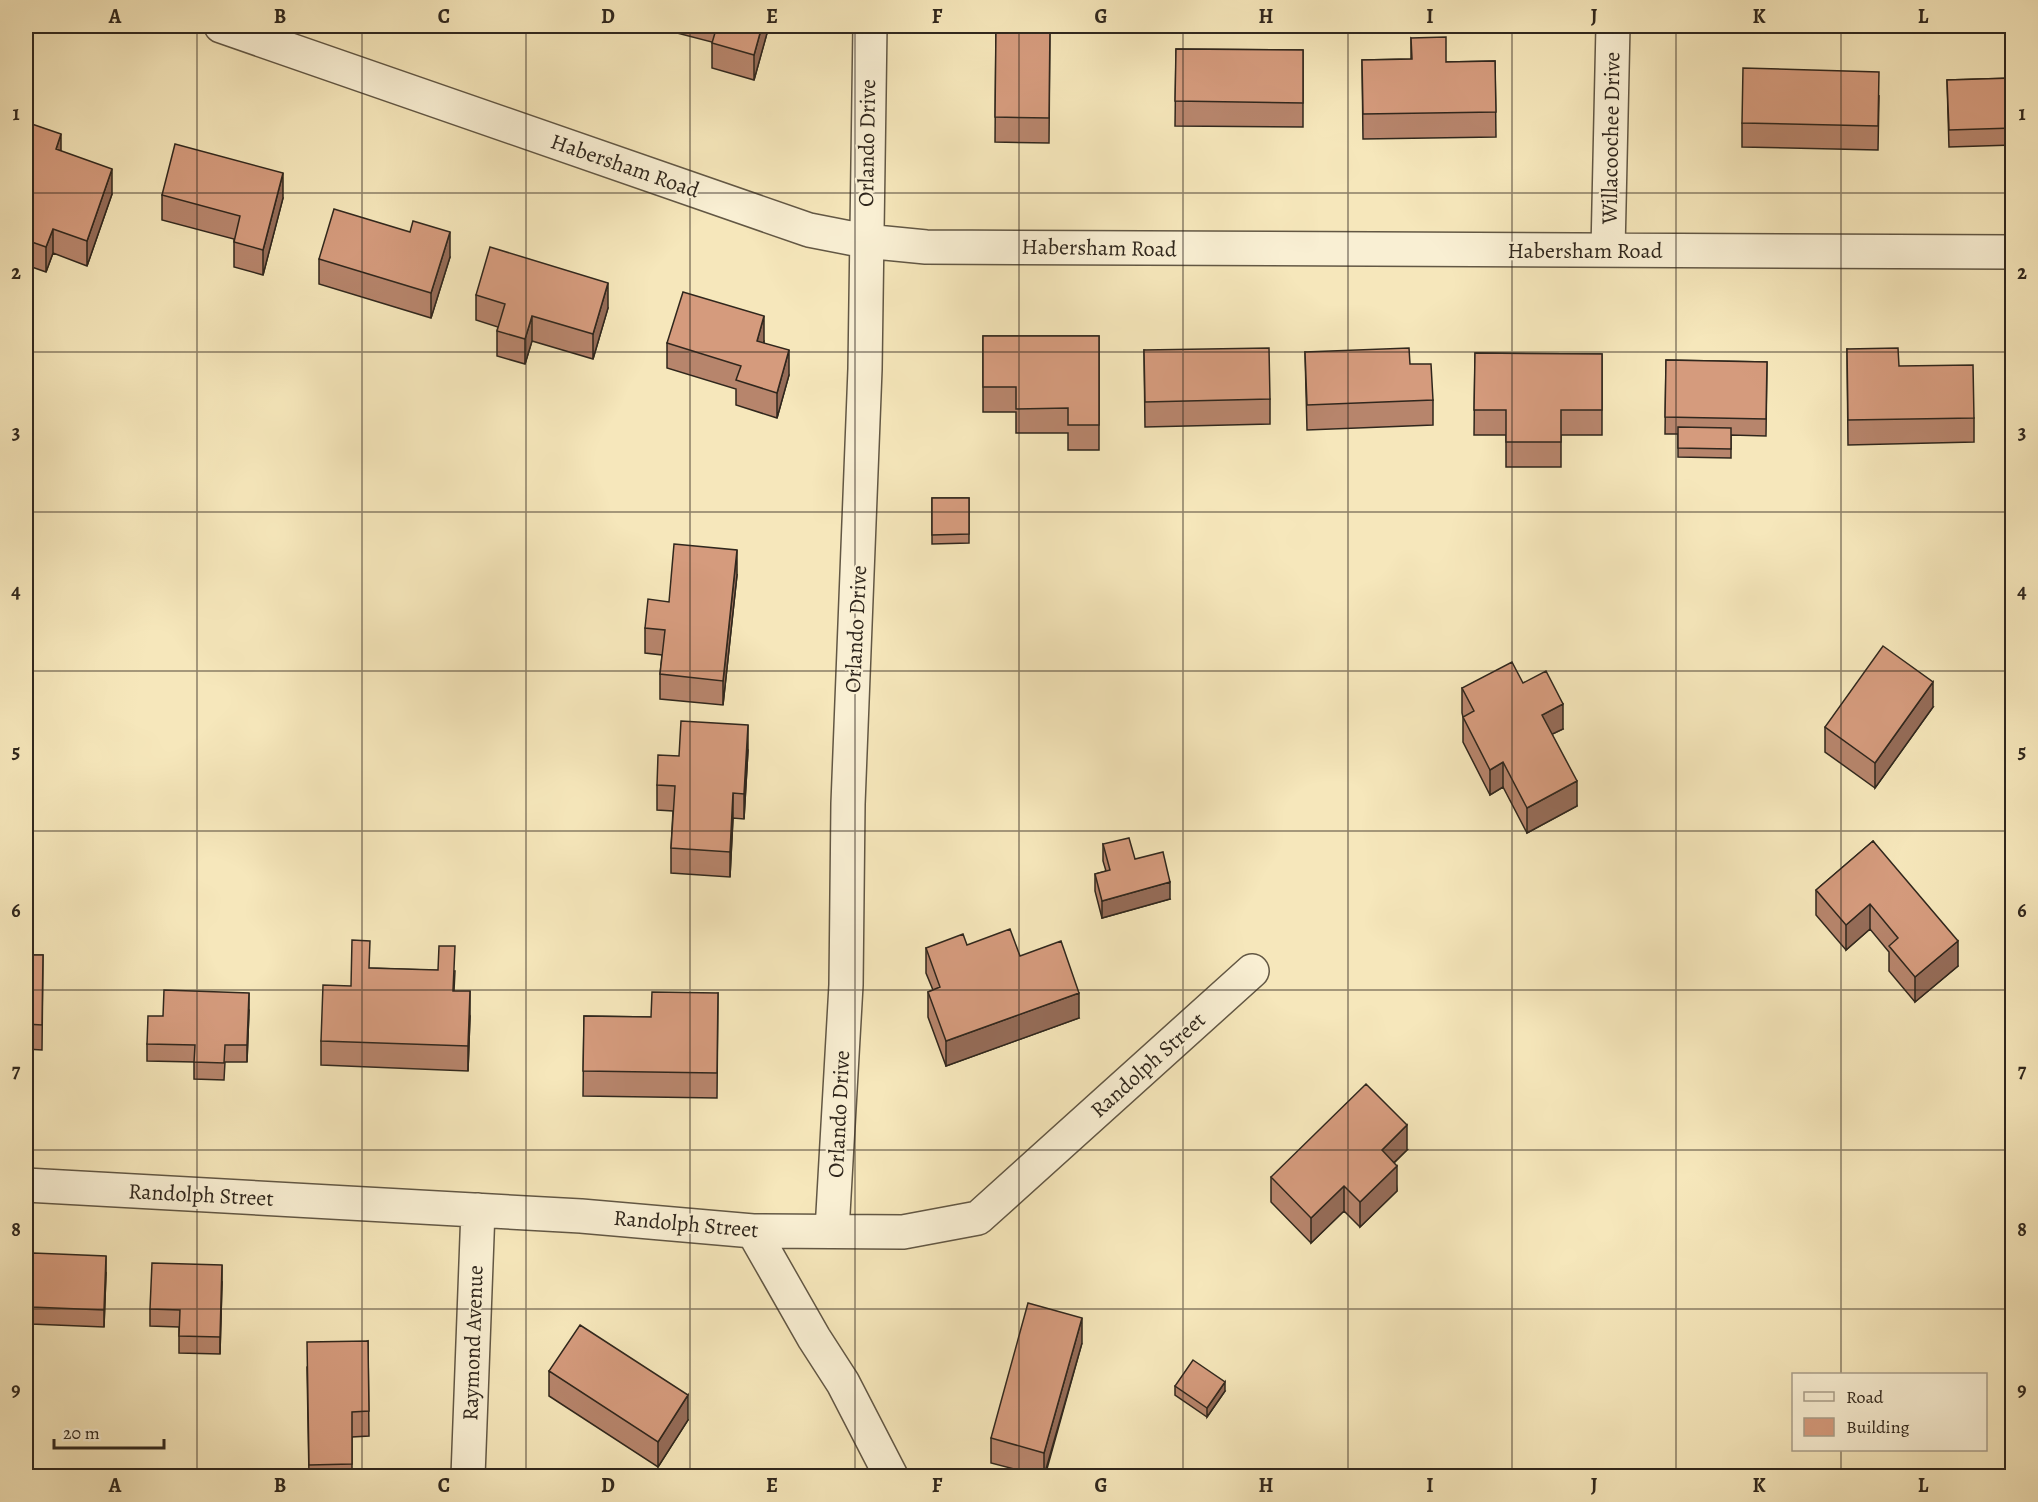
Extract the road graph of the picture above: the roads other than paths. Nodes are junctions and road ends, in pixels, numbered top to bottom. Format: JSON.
{"nodes":[{"id":1,"x":221,"y":26,"type":"edge"},
{"id":2,"x":870,"y":26,"type":"edge"},
{"id":3,"x":1613,"y":26,"type":"edge"},
{"id":4,"x":865,"y":241,"type":"junction"},
{"id":5,"x":1608,"y":250,"type":"junction"},
{"id":6,"x":2013,"y":252,"type":"edge"},
{"id":7,"x":1252,"y":972,"type":"dead end"},
{"id":8,"x":26,"y":1185,"type":"edge"},
{"id":9,"x":478,"y":1210,"type":"junction"},
{"id":10,"x":753,"y":1231,"type":"junction"},
{"id":11,"x":832,"y":1232,"type":"junction"},
{"id":12,"x":468,"y":1476,"type":"edge"},
{"id":13,"x":891,"y":1476,"type":"edge"}],
"edges":[{"from":1,"to":4,"type":"street","name":"Habersham Road"},
{"from":2,"to":4,"type":"street","name":"Orlando Drive"},
{"from":3,"to":5,"type":"street","name":"Willacoochee Drive"},
{"from":4,"to":5,"type":"street","name":"Habersham Road"},
{"from":4,"to":11,"type":"street","name":"Orlando Drive"},
{"from":5,"to":6,"type":"street","name":"Habersham Road"},
{"from":7,"to":11,"type":"street","name":"Randolph Street"},
{"from":8,"to":9,"type":"street","name":"Randolph Street"},
{"from":9,"to":10,"type":"street","name":"Randolph Street"},
{"from":9,"to":12,"type":"street","name":"Raymond Avenue"},
{"from":10,"to":11,"type":"street","name":"Randolph Street"},
{"from":10,"to":13,"type":"street"}]}
